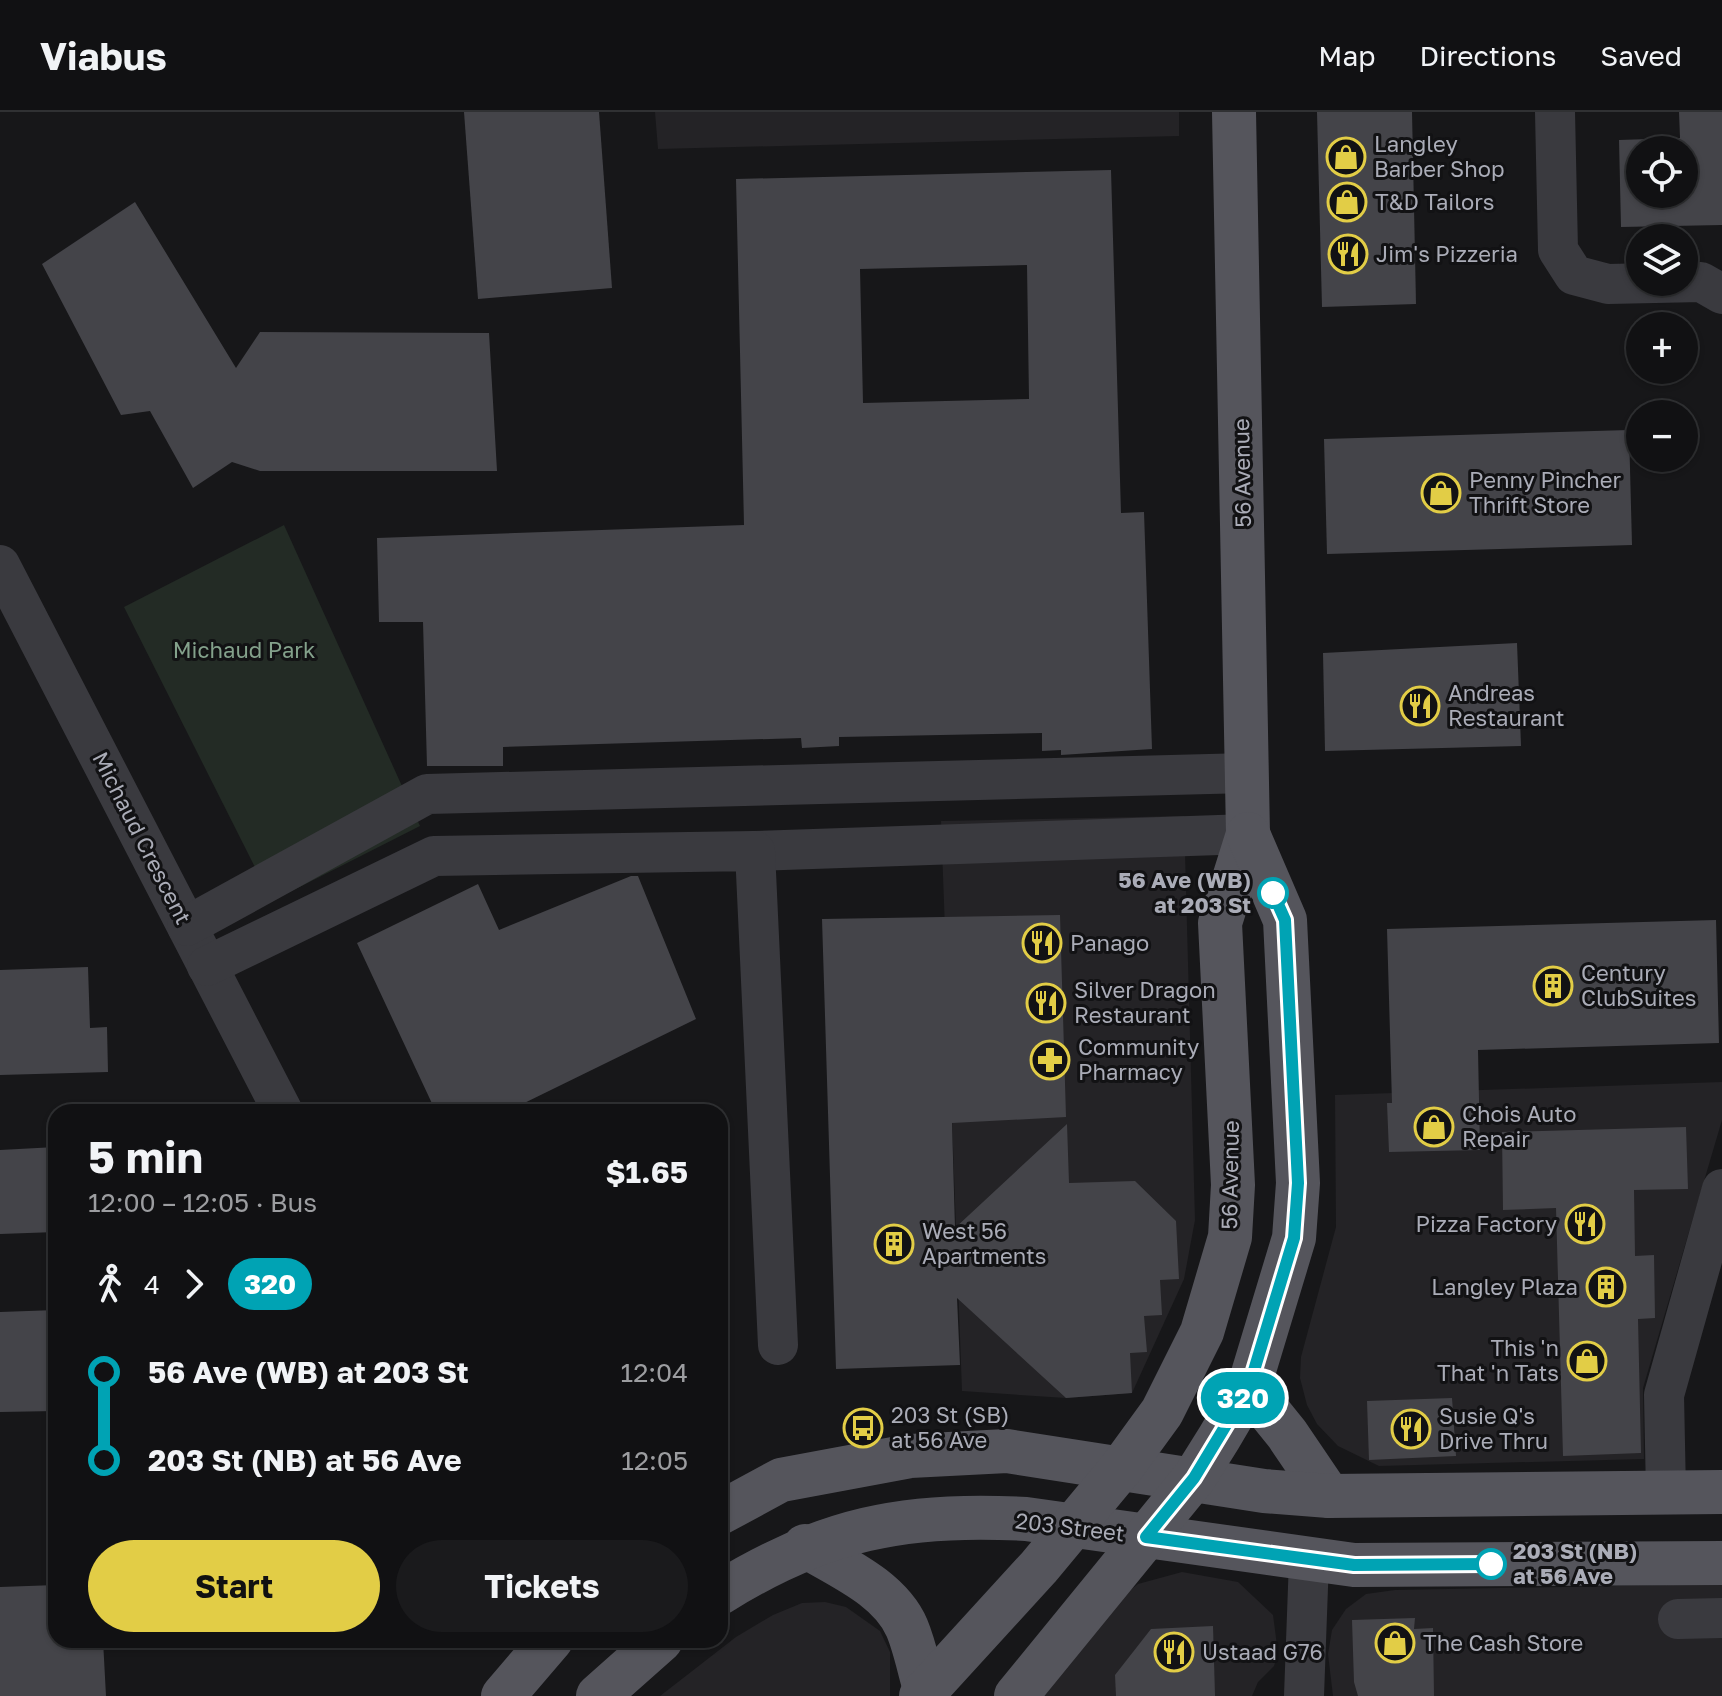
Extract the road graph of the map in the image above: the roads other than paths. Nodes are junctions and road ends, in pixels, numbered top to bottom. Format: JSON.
{"nodes":[{"id":1,"x":1234,"y":112,"type":"edge"},
{"id":2,"x":1555,"y":112,"type":"edge"},
{"id":3,"x":1722,"y":294,"type":"edge"},
{"id":4,"x":0,"y":565,"type":"edge"},
{"id":5,"x":1248,"y":773,"type":"junction"},
{"id":6,"x":1248,"y":834,"type":"junction"},
{"id":7,"x":755,"y":851,"type":"junction"},
{"id":8,"x":187,"y":926,"type":"junction"},
{"id":9,"x":207,"y":966,"type":"junction"},
{"id":10,"x":279,"y":1104,"type":"edge"},
{"id":11,"x":1722,"y":1189,"type":"edge"},
{"id":12,"x":778,"y":1345,"type":"dead end"},
{"id":13,"x":1249,"y":1387,"type":"junction"},
{"id":14,"x":1122,"y":1467,"type":"junction"},
{"id":15,"x":1194,"y":1478,"type":"junction"},
{"id":16,"x":1722,"y":1492,"type":"edge"},
{"id":17,"x":1666,"y":1493,"type":"junction"},
{"id":18,"x":1329,"y":1496,"type":"junction"},
{"id":19,"x":728,"y":1509,"type":"edge"},
{"id":20,"x":1074,"y":1526,"type":"junction"},
{"id":21,"x":1146,"y":1537,"type":"junction"},
{"id":22,"x":805,"y":1546,"type":"junction"},
{"id":23,"x":1309,"y":1560,"type":"junction"},
{"id":24,"x":1722,"y":1563,"type":"edge"},
{"id":25,"x":728,"y":1589,"type":"edge"},
{"id":26,"x":1722,"y":1618,"type":"edge"},
{"id":27,"x":1678,"y":1619,"type":"dead end"},
{"id":28,"x":544,"y":1648,"type":"edge"},
{"id":29,"x":652,"y":1648,"type":"edge"},
{"id":30,"x":923,"y":1692,"type":"edge"},
{"id":31,"x":503,"y":1696,"type":"edge"},
{"id":32,"x":598,"y":1696,"type":"edge"},
{"id":33,"x":1016,"y":1696,"type":"edge"},
{"id":34,"x":1304,"y":1696,"type":"edge"}],
"edges":[{"from":1,"to":5,"type":"main road","name":"56 Avenue"},
{"from":2,"to":3,"type":"street"},
{"from":4,"to":8,"type":"street","name":"Michaud Crescent"},
{"from":5,"to":6,"type":"main road","name":"56 Avenue"},
{"from":5,"to":8,"type":"street"},
{"from":6,"to":7,"type":"street"},
{"from":6,"to":13,"type":"main road","name":"56 Avenue"},
{"from":6,"to":14,"type":"main road","name":"56 Avenue"},
{"from":7,"to":9,"type":"street"},
{"from":7,"to":12,"type":"street"},
{"from":8,"to":9,"type":"street","name":"Michaud Crescent"},
{"from":9,"to":10,"type":"street","name":"Michaud Crescent"},
{"from":11,"to":17,"type":"street"},
{"from":13,"to":15,"type":"main road","name":"56 Avenue"},
{"from":13,"to":18,"type":"main road"},
{"from":14,"to":15,"type":"main road"},
{"from":14,"to":19,"type":"main road"},
{"from":14,"to":20,"type":"main road","name":"56 Avenue"},
{"from":15,"to":18,"type":"main road"},
{"from":15,"to":21,"type":"main road","name":"56 Avenue"},
{"from":16,"to":17,"type":"main road"},
{"from":17,"to":18,"type":"main road"},
{"from":20,"to":21,"type":"main road","name":"203 Street"},
{"from":20,"to":22,"type":"main road","name":"203 Street"},
{"from":20,"to":30,"type":"main road","name":"56 Avenue"},
{"from":21,"to":23,"type":"main road","name":"203 Street"},
{"from":21,"to":33,"type":"main road","name":"56 Avenue"},
{"from":22,"to":25,"type":"main road","name":"203 Street"},
{"from":22,"to":30,"type":"main road"},
{"from":23,"to":24,"type":"main road","name":"203 Street"},
{"from":23,"to":34,"type":"street"},
{"from":26,"to":27,"type":"street"},
{"from":28,"to":31,"type":"main road"},
{"from":29,"to":32,"type":"main road"}]}
